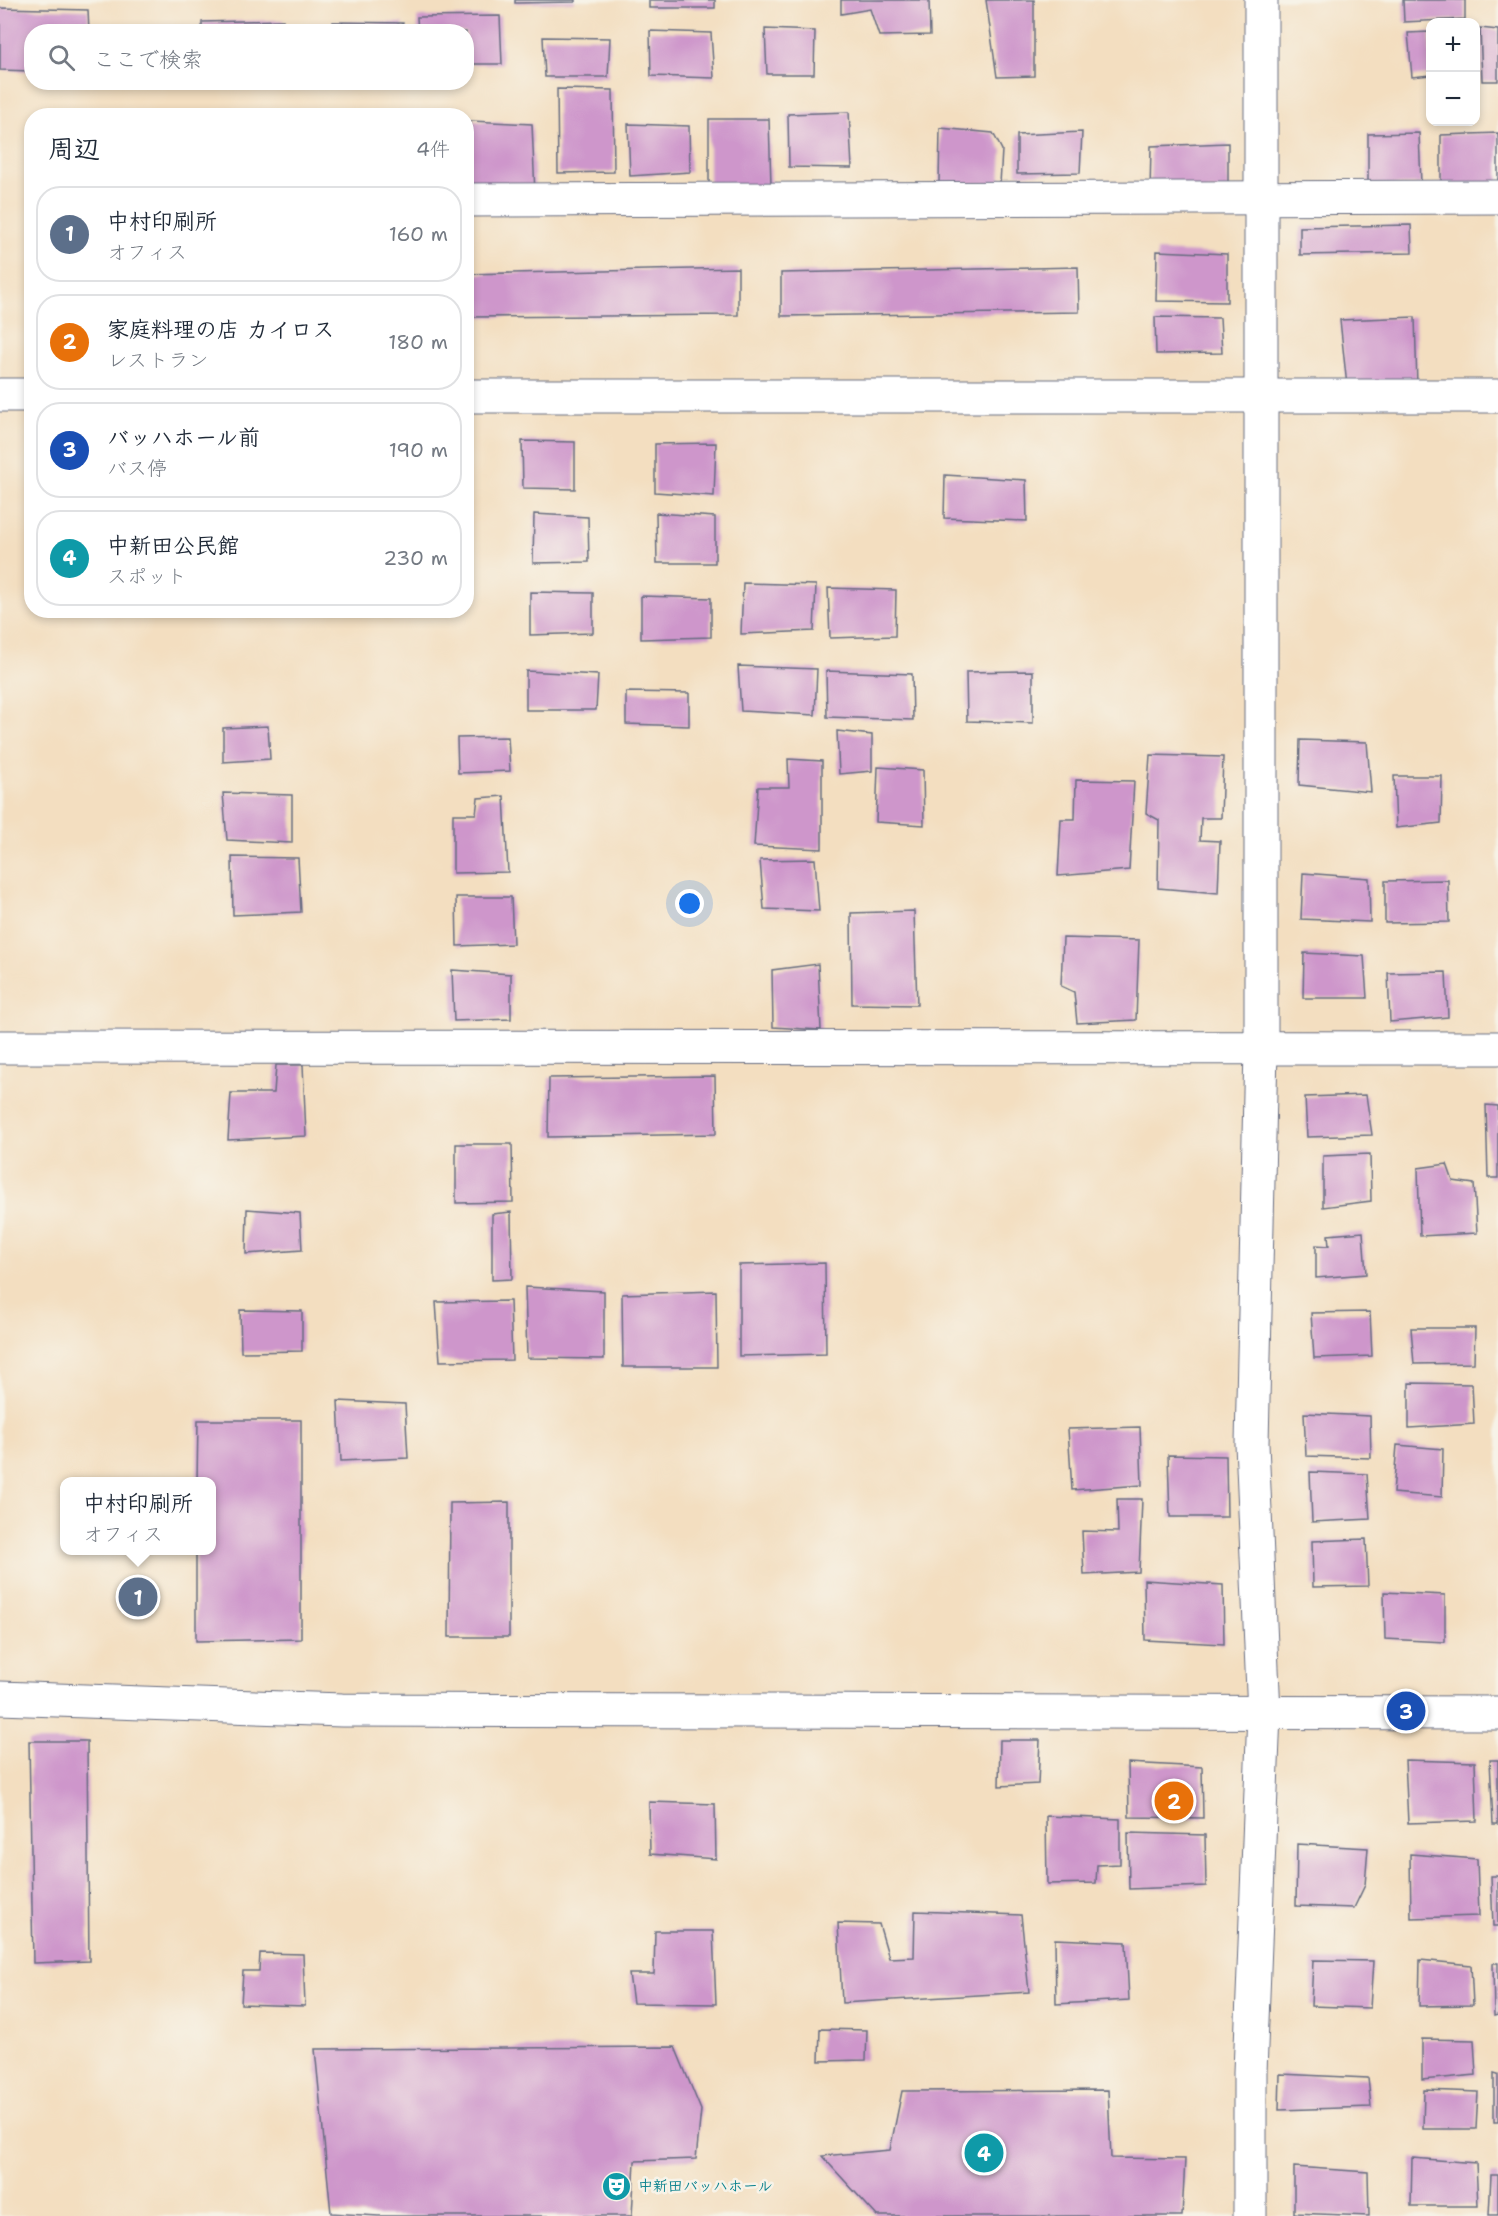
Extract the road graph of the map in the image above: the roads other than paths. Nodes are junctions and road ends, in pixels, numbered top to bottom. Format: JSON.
{"nodes":[{"id":1,"x":1261,"y":0,"type":"edge"},
{"id":2,"x":1262,"y":197,"type":"junction"},
{"id":3,"x":1498,"y":197,"type":"edge"},
{"id":4,"x":474,"y":200,"type":"edge"},
{"id":5,"x":0,"y":395,"type":"edge"},
{"id":6,"x":24,"y":395,"type":"edge"},
{"id":7,"x":474,"y":396,"type":"edge"},
{"id":8,"x":1498,"y":396,"type":"edge"},
{"id":9,"x":1262,"y":398,"type":"junction"},
{"id":10,"x":0,"y":1047,"type":"edge"},
{"id":11,"x":1498,"y":1048,"type":"edge"},
{"id":12,"x":1261,"y":1049,"type":"junction"},
{"id":13,"x":0,"y":1698,"type":"edge"},
{"id":14,"x":1264,"y":1713,"type":"junction"},
{"id":15,"x":1498,"y":1713,"type":"edge"},
{"id":16,"x":1250,"y":2216,"type":"edge"}],
"edges":[{"from":1,"to":2,"type":"street"},
{"from":2,"to":3,"type":"street"},
{"from":2,"to":4,"type":"street"},
{"from":2,"to":9,"type":"street"},
{"from":5,"to":6,"type":"street"},
{"from":7,"to":9,"type":"street"},
{"from":8,"to":9,"type":"street"},
{"from":9,"to":12,"type":"street"},
{"from":10,"to":12,"type":"street"},
{"from":11,"to":12,"type":"street"},
{"from":12,"to":14,"type":"street"},
{"from":13,"to":14,"type":"street"},
{"from":14,"to":15,"type":"street"},
{"from":14,"to":16,"type":"street"}]}
